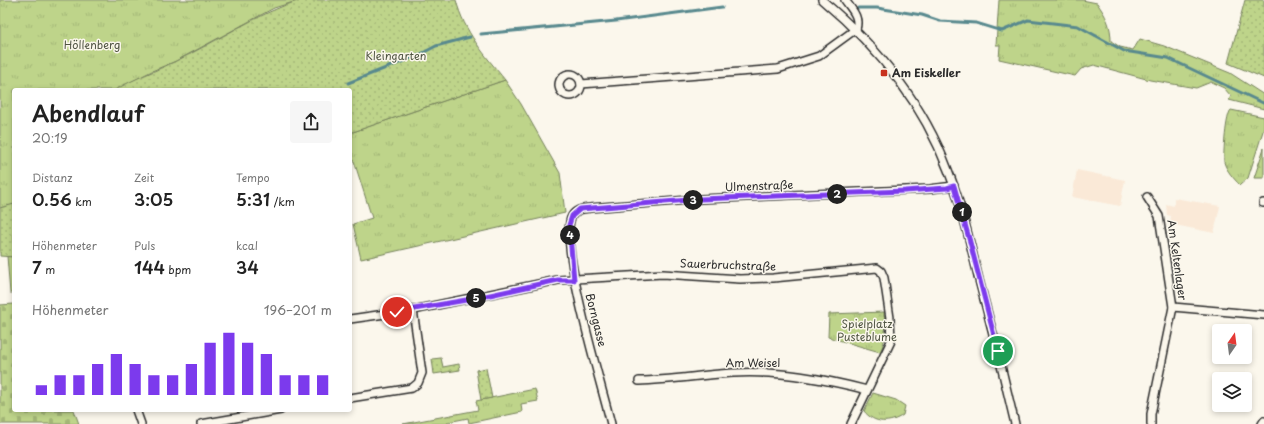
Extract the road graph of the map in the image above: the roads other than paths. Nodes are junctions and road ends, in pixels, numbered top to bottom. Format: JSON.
{"nodes":[{"id":1,"x":822,"y":0,"type":"edge"},
{"id":2,"x":845,"y":0,"type":"edge"},
{"id":3,"x":856,"y":29,"type":"junction"},
{"id":4,"x":581,"y":84,"type":"dead end"},
{"id":5,"x":954,"y":186,"type":"junction"},
{"id":6,"x":1147,"y":198,"type":"dead end"},
{"id":7,"x":570,"y":220,"type":"joint"},
{"id":8,"x":574,"y":280,"type":"junction"},
{"id":9,"x":1173,"y":307,"type":"junction"},
{"id":10,"x":413,"y":310,"type":"junction"},
{"id":11,"x":1264,"y":315,"type":"edge"},
{"id":12,"x":352,"y":319,"type":"edge"},
{"id":13,"x":639,"y":381,"type":"dead end"},
{"id":14,"x":867,"y":390,"type":"junction"},
{"id":15,"x":352,"y":398,"type":"edge"},
{"id":16,"x":137,"y":412,"type":"edge"},
{"id":17,"x":252,"y":412,"type":"edge"},
{"id":18,"x":238,"y":413,"type":"edge"},
{"id":19,"x":1264,"y":421,"type":"edge"},
{"id":20,"x":141,"y":424,"type":"edge"},
{"id":21,"x":200,"y":424,"type":"edge"},
{"id":22,"x":611,"y":424,"type":"edge"},
{"id":23,"x":852,"y":424,"type":"edge"},
{"id":24,"x":1015,"y":424,"type":"edge"},
{"id":25,"x":1151,"y":424,"type":"edge"},
{"id":26,"x":1262,"y":424,"type":"edge"}],
"edges":[{"from":1,"to":3,"type":"street"},
{"from":2,"to":3,"type":"street"},
{"from":3,"to":4,"type":"street"},
{"from":3,"to":5,"type":"street"},
{"from":5,"to":7,"type":"street","name":"Ulmenstraße"},
{"from":5,"to":24,"type":"street"},
{"from":6,"to":9,"type":"street","name":"Am Keltenlager"},
{"from":7,"to":8,"type":"street","name":"Borngasse"},
{"from":8,"to":10,"type":"street","name":"Sauerbruchstraße"},
{"from":8,"to":14,"type":"street","name":"Sauerbruchstraße"},
{"from":8,"to":22,"type":"street","name":"Borngasse"},
{"from":9,"to":11,"type":"street"},
{"from":9,"to":25,"type":"street","name":"Am Keltenlager"},
{"from":10,"to":12,"type":"street","name":"Sauerbruchstraße"},
{"from":10,"to":15,"type":"street"},
{"from":13,"to":14,"type":"street","name":"Am Weisel"},
{"from":14,"to":23,"type":"street"},
{"from":16,"to":20,"type":"street"},
{"from":17,"to":18,"type":"street"},
{"from":18,"to":21,"type":"street"},
{"from":19,"to":26,"type":"street"}]}
